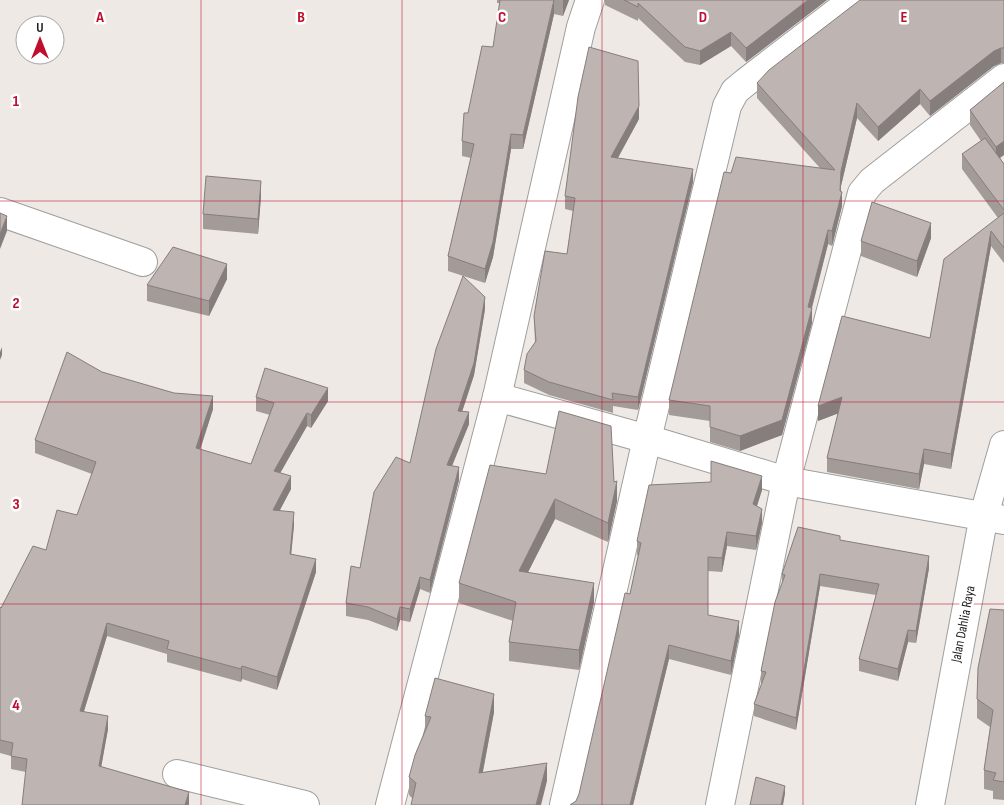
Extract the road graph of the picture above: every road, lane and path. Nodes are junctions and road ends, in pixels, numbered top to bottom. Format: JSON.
{"nodes":[{"id":1,"x":590,"y":0,"type":"edge"},
{"id":2,"x":853,"y":0,"type":"edge"},
{"id":3,"x":1004,"y":78,"type":"edge"},
{"id":4,"x":0,"y":212,"type":"edge"},
{"id":5,"x":143,"y":262,"type":"dead end"},
{"id":6,"x":497,"y":397,"type":"junction"},
{"id":7,"x":647,"y":438,"type":"junction"},
{"id":8,"x":1004,"y":445,"type":"edge"},
{"id":9,"x":786,"y":481,"type":"junction"},
{"id":10,"x":994,"y":517,"type":"edge"},
{"id":11,"x":177,"y":774,"type":"dead end"},
{"id":12,"x":305,"y":805,"type":"edge"},
{"id":13,"x":390,"y":805,"type":"edge"},
{"id":14,"x":564,"y":805,"type":"edge"},
{"id":15,"x":720,"y":805,"type":"edge"},
{"id":16,"x":930,"y":805,"type":"edge"}],
"edges":[{"from":1,"to":6,"type":"street"},
{"from":2,"to":7,"type":"street"},
{"from":3,"to":9,"type":"street"},
{"from":4,"to":5,"type":"street"},
{"from":6,"to":7,"type":"street"},
{"from":6,"to":13,"type":"street"},
{"from":7,"to":9,"type":"street"},
{"from":7,"to":14,"type":"street"},
{"from":8,"to":10,"type":"street","name":"Jalan Dahlia Raya"},
{"from":9,"to":10,"type":"street"},
{"from":9,"to":15,"type":"street"},
{"from":10,"to":16,"type":"street","name":"Jalan Dahlia Raya"},
{"from":11,"to":12,"type":"street"}]}
